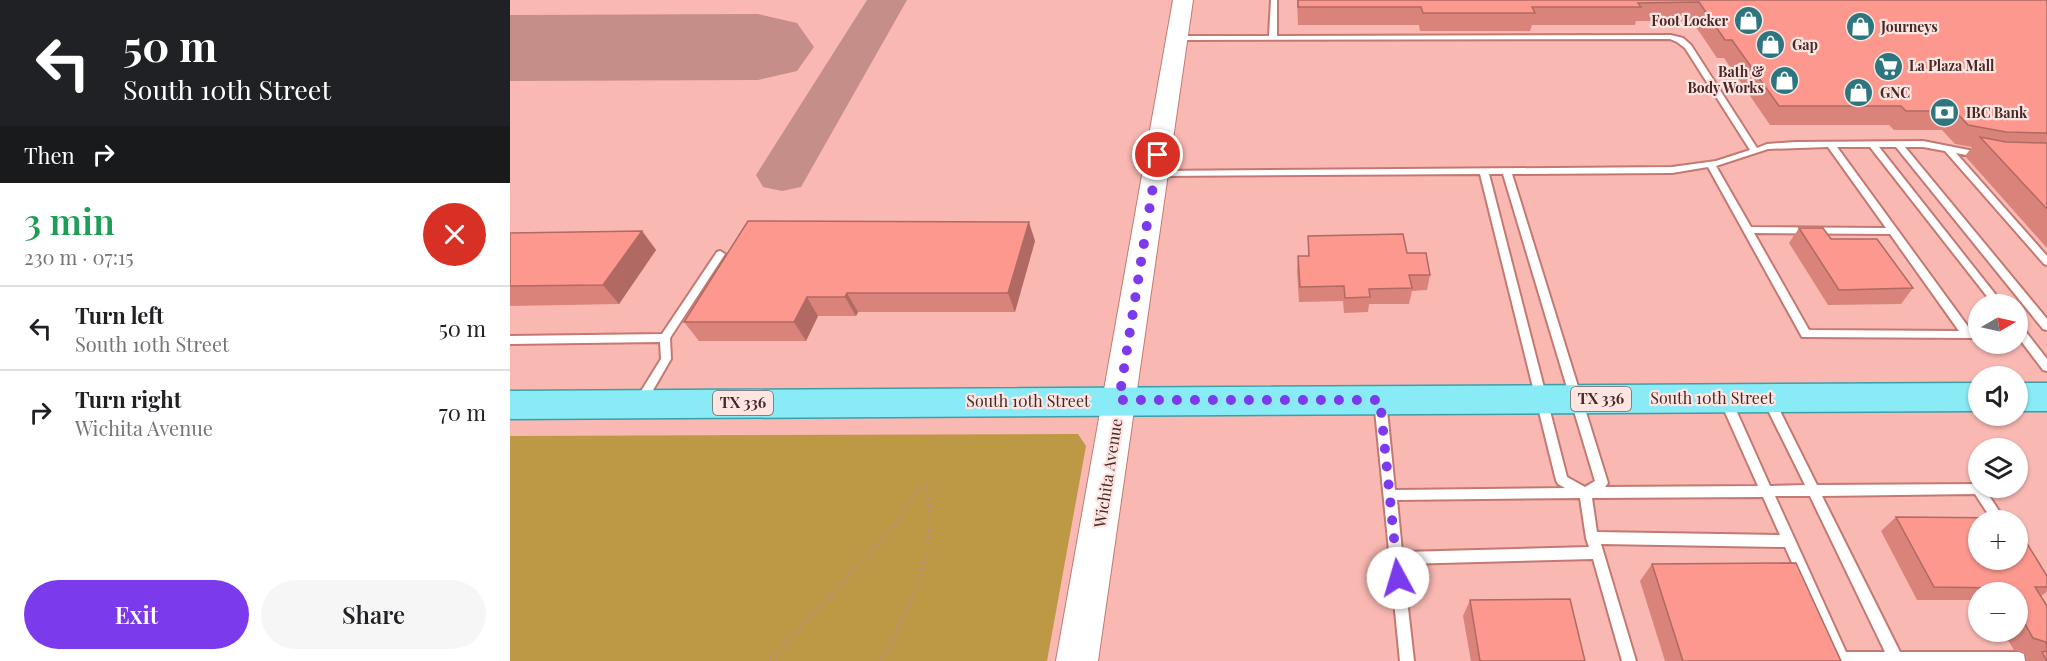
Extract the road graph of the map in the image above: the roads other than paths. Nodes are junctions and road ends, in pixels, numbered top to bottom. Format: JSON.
{"nodes":[{"id":1,"x":1183,"y":0,"type":"edge"},
{"id":2,"x":1274,"y":0,"type":"edge"},
{"id":3,"x":1273,"y":37,"type":"junction"},
{"id":4,"x":1177,"y":38,"type":"junction"},
{"id":5,"x":1898,"y":144,"type":"junction"},
{"id":6,"x":1831,"y":145,"type":"junction"},
{"id":7,"x":1873,"y":145,"type":"junction"},
{"id":8,"x":1947,"y":148,"type":"junction"},
{"id":9,"x":1754,"y":150,"type":"junction"},
{"id":10,"x":1991,"y":156,"type":"edge"},
{"id":11,"x":1711,"y":164,"type":"junction"},
{"id":12,"x":1508,"y":171,"type":"junction"},
{"id":13,"x":1484,"y":172,"type":"junction"},
{"id":14,"x":1155,"y":173,"type":"junction"},
{"id":15,"x":1748,"y":230,"type":"junction"},
{"id":16,"x":1892,"y":231,"type":"junction"},
{"id":17,"x":720,"y":254,"type":"dead end"},
{"id":18,"x":2047,"y":262,"type":"edge"},
{"id":19,"x":1990,"y":294,"type":"edge"},
{"id":20,"x":2047,"y":326,"type":"edge"},
{"id":21,"x":665,"y":338,"type":"junction"},
{"id":22,"x":510,"y":340,"type":"edge"},
{"id":23,"x":2028,"y":343,"type":"edge"},
{"id":24,"x":2047,"y":367,"type":"edge"},
{"id":25,"x":1968,"y":397,"type":"edge"},
{"id":26,"x":2028,"y":397,"type":"edge"},
{"id":27,"x":2047,"y":397,"type":"edge"},
{"id":28,"x":1725,"y":398,"type":"junction"},
{"id":29,"x":1768,"y":398,"type":"junction"},
{"id":30,"x":1559,"y":399,"type":"junction"},
{"id":31,"x":1119,"y":400,"type":"junction"},
{"id":32,"x":1380,"y":400,"type":"junction"},
{"id":33,"x":639,"y":404,"type":"junction"},
{"id":34,"x":510,"y":405,"type":"edge"},
{"id":35,"x":1815,"y":491,"type":"junction"},
{"id":36,"x":1769,"y":492,"type":"junction"},
{"id":37,"x":1585,"y":493,"type":"junction"},
{"id":38,"x":1390,"y":495,"type":"junction"},
{"id":39,"x":1992,"y":510,"type":"edge"},
{"id":40,"x":1592,"y":538,"type":"junction"},
{"id":41,"x":1790,"y":541,"type":"junction"},
{"id":42,"x":1598,"y":553,"type":"junction"},
{"id":43,"x":1396,"y":558,"type":"junction"},
{"id":44,"x":2019,"y":659,"type":"dead end"},
{"id":45,"x":1842,"y":660,"type":"edge"},
{"id":46,"x":1897,"y":660,"type":"edge"},
{"id":47,"x":1077,"y":661,"type":"edge"},
{"id":48,"x":1407,"y":661,"type":"edge"},
{"id":49,"x":1629,"y":661,"type":"edge"}],
"edges":[{"from":1,"to":4,"type":"main road","name":"Wichita Avenue"},
{"from":2,"to":3,"type":"lane"},
{"from":3,"to":4,"type":"lane"},
{"from":3,"to":9,"type":"lane"},
{"from":4,"to":14,"type":"main road","name":"Wichita Avenue"},
{"from":5,"to":7,"type":"lane"},
{"from":5,"to":8,"type":"lane"},
{"from":5,"to":20,"type":"lane"},
{"from":6,"to":7,"type":"lane"},
{"from":6,"to":9,"type":"lane"},
{"from":6,"to":16,"type":"lane"},
{"from":7,"to":19,"type":"lane"},
{"from":8,"to":10,"type":"lane"},
{"from":8,"to":18,"type":"lane"},
{"from":9,"to":11,"type":"lane"},
{"from":11,"to":12,"type":"lane"},
{"from":11,"to":15,"type":"lane"},
{"from":12,"to":13,"type":"lane"},
{"from":12,"to":30,"type":"lane"},
{"from":13,"to":14,"type":"lane"},
{"from":13,"to":30,"type":"lane"},
{"from":14,"to":31,"type":"main road","name":"Wichita Avenue"},
{"from":15,"to":16,"type":"lane"},
{"from":15,"to":16,"type":"lane"},
{"from":17,"to":21,"type":"lane"},
{"from":21,"to":22,"type":"lane"},
{"from":21,"to":33,"type":"lane"},
{"from":23,"to":24,"type":"lane"},
{"from":25,"to":29,"type":"main road","name":"South 10th Street","number":"TX 336"},
{"from":26,"to":27,"type":"main road"},
{"from":28,"to":29,"type":"main road","name":"South 10th Street","number":"TX 336"},
{"from":28,"to":30,"type":"main road","name":"South 10th Street","number":"TX 336"},
{"from":28,"to":36,"type":"lane"},
{"from":29,"to":35,"type":"lane"},
{"from":30,"to":32,"type":"main road","name":"South 10th Street","number":"TX 336"},
{"from":30,"to":37,"type":"lane"},
{"from":30,"to":37,"type":"lane"},
{"from":31,"to":32,"type":"main road","name":"South 10th Street","number":"TX 336"},
{"from":31,"to":33,"type":"main road","name":"South 10th Street","number":"TX 336"},
{"from":31,"to":47,"type":"main road","name":"Wichita Avenue"},
{"from":32,"to":38,"type":"lane"},
{"from":33,"to":34,"type":"main road","name":"South 10th Street","number":"TX 336"},
{"from":35,"to":36,"type":"lane"},
{"from":35,"to":39,"type":"lane"},
{"from":35,"to":46,"type":"lane"},
{"from":36,"to":37,"type":"lane"},
{"from":36,"to":41,"type":"lane"},
{"from":37,"to":38,"type":"lane"},
{"from":37,"to":40,"type":"lane"},
{"from":38,"to":43,"type":"lane"},
{"from":40,"to":41,"type":"lane"},
{"from":40,"to":42,"type":"lane"},
{"from":41,"to":45,"type":"lane"},
{"from":42,"to":43,"type":"lane"},
{"from":42,"to":49,"type":"lane"},
{"from":43,"to":48,"type":"lane"},
{"from":44,"to":46,"type":"lane"},
{"from":45,"to":46,"type":"lane"}]}
